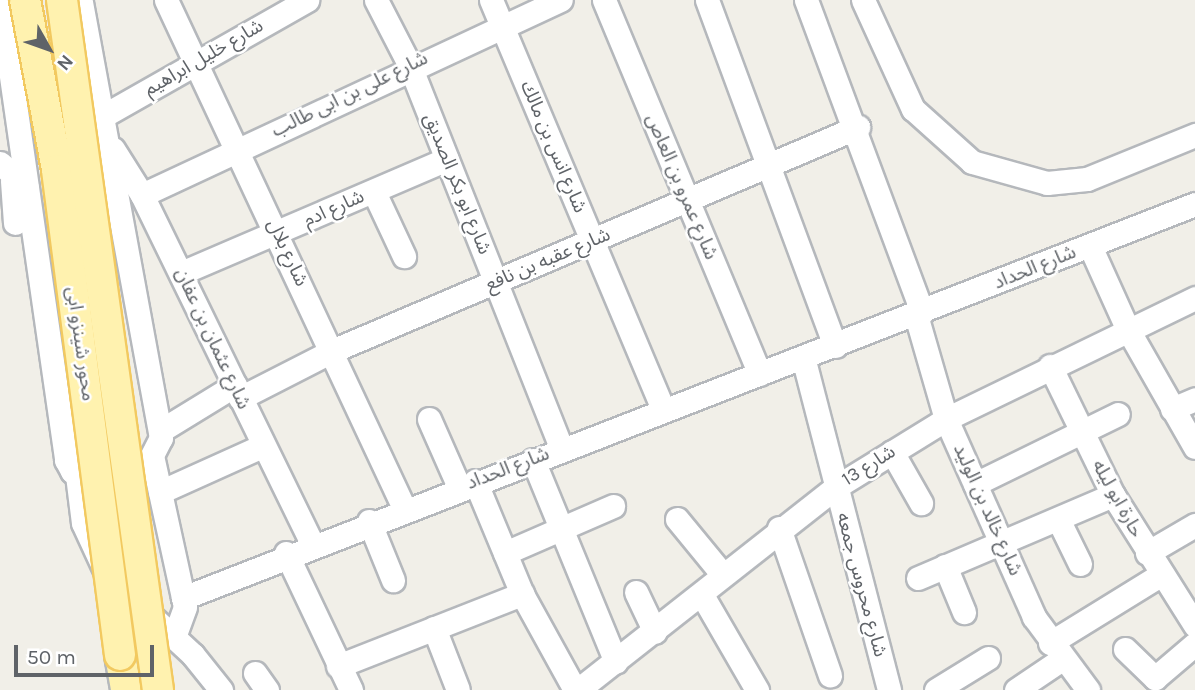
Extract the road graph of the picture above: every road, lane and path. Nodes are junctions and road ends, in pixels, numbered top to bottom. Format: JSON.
{"nodes":[{"id":1,"x":0,"y":0,"type":"edge"},
{"id":2,"x":25,"y":0,"type":"edge"},
{"id":3,"x":62,"y":0,"type":"edge"},
{"id":4,"x":81,"y":0,"type":"edge"},
{"id":5,"x":166,"y":0,"type":"edge"},
{"id":6,"x":307,"y":0,"type":"edge"},
{"id":7,"x":376,"y":0,"type":"edge"},
{"id":8,"x":491,"y":0,"type":"edge"},
{"id":9,"x":561,"y":0,"type":"edge"},
{"id":10,"x":604,"y":0,"type":"edge"},
{"id":11,"x":707,"y":0,"type":"edge"},
{"id":12,"x":806,"y":0,"type":"edge"},
{"id":13,"x":863,"y":0,"type":"edge"},
{"id":14,"x":501,"y":24,"type":"junction"},
{"id":15,"x":196,"y":61,"type":"junction"},
{"id":16,"x":410,"y":65,"type":"junction"},
{"id":17,"x":105,"y":128,"type":"junction"},
{"id":18,"x":858,"y":128,"type":"junction"},
{"id":19,"x":1194,"y":134,"type":"edge"},
{"id":20,"x":239,"y":148,"type":"junction"},
{"id":21,"x":447,"y":159,"type":"junction"},
{"id":22,"x":769,"y":167,"type":"junction"},
{"id":23,"x":374,"y":191,"type":"junction"},
{"id":24,"x":142,"y":195,"type":"junction"},
{"id":25,"x":14,"y":199,"type":"edge"},
{"id":26,"x":688,"y":203,"type":"junction"},
{"id":27,"x":1195,"y":204,"type":"edge"},
{"id":28,"x":278,"y":233,"type":"junction"},
{"id":29,"x":593,"y":240,"type":"junction"},
{"id":30,"x":1090,"y":246,"type":"junction"},
{"id":31,"x":404,"y":256,"type":"dead end"},
{"id":32,"x":181,"y":273,"type":"junction"},
{"id":33,"x":496,"y":282,"type":"junction"},
{"id":34,"x":1195,"y":298,"type":"edge"},
{"id":35,"x":919,"y":314,"type":"junction"},
{"id":36,"x":1127,"y":328,"type":"junction"},
{"id":37,"x":835,"y":346,"type":"junction"},
{"id":38,"x":332,"y":351,"type":"junction"},
{"id":39,"x":803,"y":357,"type":"junction"},
{"id":40,"x":1050,"y":366,"type":"junction"},
{"id":41,"x":760,"y":374,"type":"junction"},
{"id":42,"x":237,"y":391,"type":"junction"},
{"id":43,"x":1195,"y":399,"type":"edge"},
{"id":44,"x":1172,"y":409,"type":"junction"},
{"id":45,"x":663,"y":410,"type":"junction"},
{"id":46,"x":1118,"y":414,"type":"dead end"},
{"id":47,"x":429,"y":419,"type":"dead end"},
{"id":48,"x":946,"y":419,"type":"junction"},
{"id":49,"x":160,"y":431,"type":"junction"},
{"id":50,"x":1081,"y":432,"type":"junction"},
{"id":51,"x":262,"y":446,"type":"junction"},
{"id":52,"x":1195,"y":447,"type":"edge"},
{"id":53,"x":562,"y":449,"type":"junction"},
{"id":54,"x":892,"y":452,"type":"junction"},
{"id":55,"x":153,"y":460,"type":"junction"},
{"id":56,"x":533,"y":460,"type":"junction"},
{"id":57,"x":77,"y":475,"type":"junction"},
{"id":58,"x":467,"y":484,"type":"junction"},
{"id":59,"x":975,"y":484,"type":"junction"},
{"id":60,"x":836,"y":487,"type":"junction"},
{"id":61,"x":160,"y":492,"type":"junction"},
{"id":62,"x":1113,"y":495,"type":"junction"},
{"id":63,"x":921,"y":503,"type":"dead end"},
{"id":64,"x":613,"y":506,"type":"dead end"},
{"id":65,"x":404,"y":508,"type":"junction"},
{"id":66,"x":677,"y":519,"type":"dead end"},
{"id":67,"x":1058,"y":519,"type":"junction"},
{"id":68,"x":369,"y":521,"type":"junction"},
{"id":69,"x":1195,"y":525,"type":"edge"},
{"id":70,"x":562,"y":528,"type":"junction"},
{"id":71,"x":779,"y":528,"type":"junction"},
{"id":72,"x":312,"y":543,"type":"junction"},
{"id":73,"x":1000,"y":543,"type":"junction"},
{"id":74,"x":286,"y":553,"type":"junction"},
{"id":75,"x":505,"y":553,"type":"junction"},
{"id":76,"x":1147,"y":553,"type":"junction"},
{"id":77,"x":1080,"y":564,"type":"dead end"},
{"id":78,"x":945,"y":566,"type":"junction"},
{"id":79,"x":723,"y":575,"type":"junction"},
{"id":80,"x":1160,"y":575,"type":"junction"},
{"id":81,"x":918,"y":578,"type":"dead end"},
{"id":82,"x":393,"y":580,"type":"dead end"},
{"id":83,"x":636,"y":592,"type":"dead end"},
{"id":84,"x":522,"y":593,"type":"junction"},
{"id":85,"x":702,"y":595,"type":"junction"},
{"id":86,"x":183,"y":598,"type":"junction"},
{"id":87,"x":964,"y":612,"type":"dead end"},
{"id":88,"x":1195,"y":625,"type":"edge"},
{"id":89,"x":434,"y":628,"type":"junction"},
{"id":90,"x":655,"y":632,"type":"junction"},
{"id":91,"x":174,"y":637,"type":"junction"},
{"id":92,"x":1195,"y":645,"type":"edge"},
{"id":93,"x":1125,"y":649,"type":"dead end"},
{"id":94,"x":1056,"y":651,"type":"junction"},
{"id":95,"x":988,"y":658,"type":"dead end"},
{"id":96,"x":616,"y":662,"type":"junction"},
{"id":97,"x":830,"y":675,"type":"dead end"},
{"id":98,"x":341,"y":682,"type":"edge"},
{"id":99,"x":947,"y":688,"type":"edge"},
{"id":100,"x":126,"y":690,"type":"edge"},
{"id":101,"x":158,"y":690,"type":"edge"},
{"id":102,"x":221,"y":690,"type":"edge"},
{"id":103,"x":458,"y":690,"type":"edge"},
{"id":104,"x":577,"y":690,"type":"edge"},
{"id":105,"x":757,"y":690,"type":"edge"},
{"id":106,"x":889,"y":690,"type":"edge"},
{"id":107,"x":1016,"y":690,"type":"edge"},
{"id":108,"x":1088,"y":690,"type":"edge"}],
"edges":[{"from":1,"to":25,"type":"street"},
{"from":2,"to":100,"type":"main road","name":"محور شينزو ابى","bridge":true},
{"from":3,"to":101,"type":"main road","name":"محور شينزو ابى","bridge":true},
{"from":4,"to":17,"type":"street"},
{"from":5,"to":15,"type":"street","name":"شارع بلال"},
{"from":6,"to":15,"type":"street","name":"شارع خليل ابراهيم"},
{"from":7,"to":16,"type":"street","name":"شارع ابو بكر الصديق"},
{"from":8,"to":14,"type":"street","name":"شارع انس بن مالك"},
{"from":9,"to":14,"type":"street","name":"شارع على بن ابى طالب"},
{"from":10,"to":26,"type":"street","name":"شارع عمرو بن العاص"},
{"from":11,"to":22,"type":"street"},
{"from":12,"to":18,"type":"street","name":"شارع خالد بن الوليد"},
{"from":13,"to":19,"type":"street"},
{"from":14,"to":16,"type":"street","name":"شارع على بن ابى طالب"},
{"from":14,"to":29,"type":"street","name":"شارع انس بن مالك"},
{"from":15,"to":17,"type":"street","name":"شارع خليل ابراهيم"},
{"from":15,"to":20,"type":"street","name":"شارع بلال"},
{"from":16,"to":20,"type":"street","name":"شارع على بن ابى طالب"},
{"from":16,"to":21,"type":"street","name":"شارع ابو بكر الصديق"},
{"from":17,"to":24,"type":"street","name":"شارع عثمان بن عفان"},
{"from":17,"to":49,"type":"street"},
{"from":18,"to":22,"type":"street","name":"شارع عقبه بن نافع"},
{"from":18,"to":35,"type":"street","name":"شارع خالد بن الوليد"},
{"from":20,"to":24,"type":"street","name":"شارع على بن ابى طالب"},
{"from":20,"to":28,"type":"street","name":"شارع بلال"},
{"from":21,"to":23,"type":"street","name":"شارع ادم"},
{"from":21,"to":33,"type":"street","name":"شارع ابو بكر الصديق"},
{"from":22,"to":26,"type":"street","name":"شارع عقبه بن نافع"},
{"from":22,"to":37,"type":"street"},
{"from":23,"to":28,"type":"street","name":"شارع ادم"},
{"from":23,"to":31,"type":"street"},
{"from":24,"to":32,"type":"street","name":"شارع عثمان بن عفان"},
{"from":25,"to":57,"type":"street"},
{"from":26,"to":29,"type":"street","name":"شارع عقبه بن نافع"},
{"from":26,"to":41,"type":"street","name":"شارع عمرو بن العاص"},
{"from":27,"to":30,"type":"street","name":"شارع الحداد"},
{"from":28,"to":32,"type":"street","name":"شارع ادم"},
{"from":28,"to":38,"type":"street","name":"شارع بلال"},
{"from":29,"to":33,"type":"street","name":"شارع عقبه بن نافع"},
{"from":29,"to":45,"type":"street","name":"شارع انس بن مالك"},
{"from":30,"to":35,"type":"street","name":"شارع الحداد"},
{"from":30,"to":36,"type":"street"},
{"from":32,"to":42,"type":"street","name":"شارع عثمان بن عفان"},
{"from":33,"to":38,"type":"street","name":"شارع عقبه بن نافع"},
{"from":33,"to":53,"type":"street","name":"شارع ابو بكر الصديق"},
{"from":34,"to":36,"type":"street","name":"شارع 13"},
{"from":35,"to":37,"type":"street","name":"شارع الحداد"},
{"from":35,"to":48,"type":"street","name":"شارع خالد بن الوليد"},
{"from":36,"to":40,"type":"street","name":"شارع 13"},
{"from":36,"to":44,"type":"street"},
{"from":37,"to":39,"type":"street","name":"شارع الحداد"},
{"from":38,"to":42,"type":"street","name":"شارع عقبه بن نافع"},
{"from":38,"to":65,"type":"street","name":"شارع بلال"},
{"from":39,"to":41,"type":"street","name":"شارع الحداد"},
{"from":39,"to":60,"type":"street","name":"شارع محروس جمعه"},
{"from":40,"to":48,"type":"street","name":"شارع 13"},
{"from":40,"to":50,"type":"street","name":"حارة ابو ليله"},
{"from":41,"to":45,"type":"street","name":"شارع الحداد"},
{"from":42,"to":49,"type":"street","name":"شارع عقبه بن نافع"},
{"from":42,"to":51,"type":"street","name":"شارع عثمان بن عفان"},
{"from":43,"to":44,"type":"street"},
{"from":44,"to":52,"type":"street"},
{"from":45,"to":53,"type":"street","name":"شارع الحداد"},
{"from":46,"to":50,"type":"street"},
{"from":47,"to":58,"type":"street"},
{"from":48,"to":54,"type":"street","name":"شارع 13"},
{"from":48,"to":59,"type":"street","name":"شارع خالد بن الوليد"},
{"from":49,"to":55,"type":"street"},
{"from":50,"to":59,"type":"street"},
{"from":50,"to":62,"type":"street","name":"حارة ابو ليله"},
{"from":51,"to":61,"type":"street"},
{"from":51,"to":72,"type":"street","name":"شارع عثمان بن عفان"},
{"from":53,"to":56,"type":"street","name":"شارع الحداد"},
{"from":54,"to":60,"type":"street","name":"شارع 13"},
{"from":54,"to":63,"type":"street"},
{"from":55,"to":57,"type":"street"},
{"from":55,"to":61,"type":"street"},
{"from":56,"to":58,"type":"street","name":"شارع الحداد"},
{"from":56,"to":70,"type":"street"},
{"from":57,"to":91,"type":"street"},
{"from":58,"to":65,"type":"street","name":"شارع الحداد"},
{"from":58,"to":75,"type":"street"},
{"from":59,"to":73,"type":"street","name":"شارع خالد بن الوليد"},
{"from":60,"to":71,"type":"street","name":"شارع 13"},
{"from":60,"to":106,"type":"street","name":"شارع محروس جمعه"},
{"from":61,"to":86,"type":"street"},
{"from":62,"to":67,"type":"street"},
{"from":62,"to":76,"type":"street","name":"حارة ابو ليله"},
{"from":64,"to":70,"type":"street"},
{"from":65,"to":68,"type":"street","name":"شارع الحداد"},
{"from":66,"to":79,"type":"street"},
{"from":67,"to":73,"type":"street"},
{"from":67,"to":77,"type":"street"},
{"from":68,"to":72,"type":"street","name":"شارع الحداد"},
{"from":68,"to":82,"type":"street"},
{"from":69,"to":76,"type":"street"},
{"from":70,"to":75,"type":"street"},
{"from":70,"to":96,"type":"street"},
{"from":71,"to":79,"type":"street","name":"شارع 13"},
{"from":71,"to":97,"type":"street"},
{"from":72,"to":74,"type":"street","name":"شارع الحداد"},
{"from":73,"to":78,"type":"street"},
{"from":73,"to":94,"type":"street","name":"شارع خالد بن الوليد"},
{"from":74,"to":86,"type":"street","name":"شارع الحداد"},
{"from":74,"to":98,"type":"street"},
{"from":75,"to":84,"type":"street"},
{"from":76,"to":80,"type":"street","name":"حارة ابو ليله"},
{"from":78,"to":81,"type":"street"},
{"from":78,"to":87,"type":"street"},
{"from":79,"to":85,"type":"street","name":"شارع 13"},
{"from":80,"to":88,"type":"street","name":"حارة ابو ليله"},
{"from":80,"to":94,"type":"street"},
{"from":83,"to":90,"type":"street"},
{"from":84,"to":89,"type":"street"},
{"from":84,"to":104,"type":"street"},
{"from":85,"to":90,"type":"street","name":"شارع 13"},
{"from":85,"to":105,"type":"street"},
{"from":86,"to":91,"type":"street"},
{"from":89,"to":98,"type":"street"},
{"from":89,"to":103,"type":"street"},
{"from":90,"to":96,"type":"street","name":"شارع 13"},
{"from":91,"to":102,"type":"street"},
{"from":92,"to":93,"type":"street"},
{"from":94,"to":107,"type":"street"},
{"from":94,"to":108,"type":"street","name":"شارع خالد بن الوليد"},
{"from":95,"to":99,"type":"street"},
{"from":96,"to":104,"type":"street","name":"شارع 13"}]}
